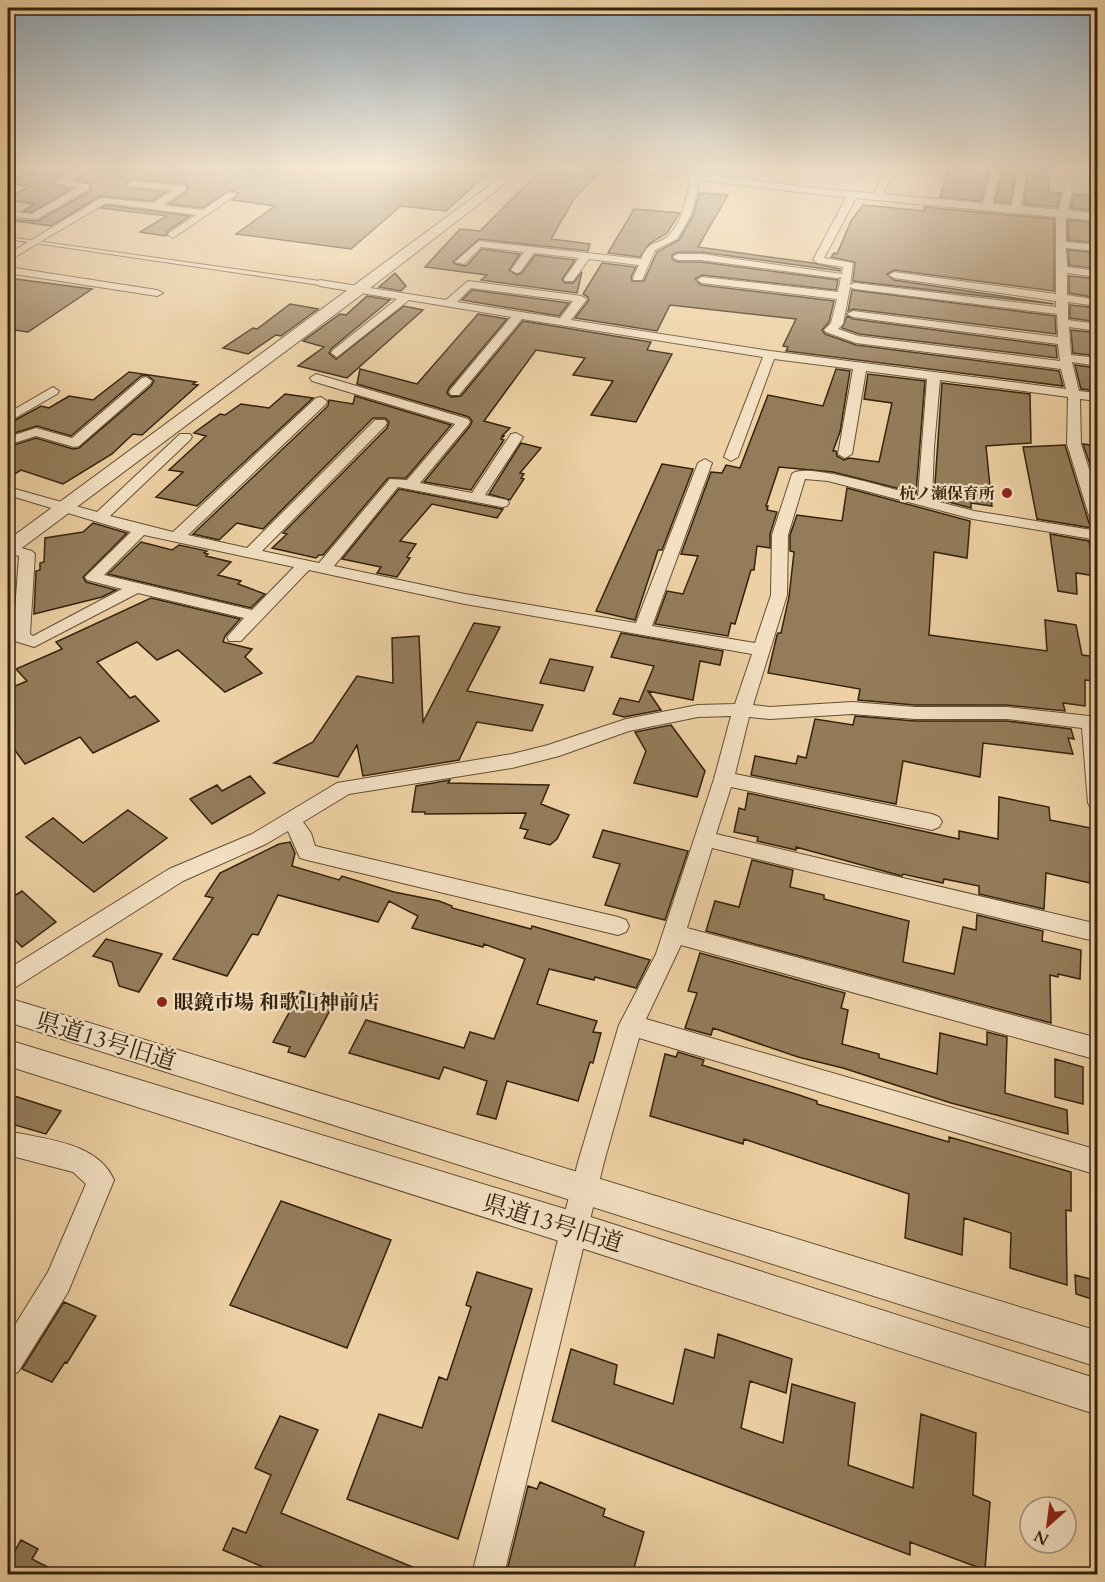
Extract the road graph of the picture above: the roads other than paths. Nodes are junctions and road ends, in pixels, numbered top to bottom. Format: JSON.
{"nodes":[{"id":1,"x":20,"y":240,"type":"edge"},
{"id":2,"x":39,"y":240,"type":"edge"},
{"id":3,"x":425,"y":240,"type":"edge"},
{"id":4,"x":664,"y":240,"type":"joint"},
{"id":5,"x":829,"y":240,"type":"edge"},
{"id":6,"x":1061,"y":240,"type":"edge"},
{"id":7,"x":35,"y":242,"type":"junction"},
{"id":8,"x":1061,"y":244,"type":"junction"},
{"id":9,"x":1098,"y":248,"type":"edge"},
{"id":10,"x":531,"y":250,"type":"junction"},
{"id":11,"x":586,"y":256,"type":"junction"},
{"id":12,"x":678,"y":257,"type":"junction"},
{"id":13,"x":8,"y":258,"type":"edge"},
{"id":14,"x":460,"y":262,"type":"dead end"},
{"id":15,"x":644,"y":262,"type":"junction"},
{"id":16,"x":8,"y":270,"type":"edge"},
{"id":17,"x":516,"y":270,"type":"dead end"},
{"id":18,"x":1061,"y":270,"type":"junction"},
{"id":19,"x":894,"y":274,"type":"dead end"},
{"id":20,"x":1098,"y":274,"type":"edge"},
{"id":21,"x":846,"y":276,"type":"junction"},
{"id":22,"x":638,"y":278,"type":"dead end"},
{"id":23,"x":569,"y":279,"type":"dead end"},
{"id":24,"x":320,"y":283,"type":"joint"},
{"id":25,"x":855,"y":286,"type":"dead end"},
{"id":26,"x":360,"y":289,"type":"junction"},
{"id":27,"x":157,"y":293,"type":"dead end"},
{"id":28,"x":842,"y":296,"type":"junction"},
{"id":29,"x":406,"y":297,"type":"junction"},
{"id":30,"x":1062,"y":297,"type":"junction"},
{"id":31,"x":1098,"y":303,"type":"edge"},
{"id":32,"x":448,"y":304,"type":"junction"},
{"id":33,"x":853,"y":314,"type":"dead end"},
{"id":34,"x":519,"y":315,"type":"junction"},
{"id":35,"x":1063,"y":317,"type":"junction"},
{"id":36,"x":563,"y":322,"type":"junction"},
{"id":37,"x":1098,"y":328,"type":"edge"},
{"id":38,"x":1064,"y":340,"type":"junction"},
{"id":39,"x":337,"y":353,"type":"dead end"},
{"id":40,"x":770,"y":355,"type":"junction"},
{"id":41,"x":1065,"y":362,"type":"junction"},
{"id":42,"x":1098,"y":362,"type":"edge"},
{"id":43,"x":860,"y":367,"type":"junction"},
{"id":44,"x":934,"y":376,"type":"junction"},
{"id":45,"x":316,"y":378,"type":"dead end"},
{"id":46,"x":146,"y":381,"type":"dead end"},
{"id":47,"x":53,"y":391,"type":"dead end"},
{"id":48,"x":455,"y":392,"type":"dead end"},
{"id":49,"x":1074,"y":394,"type":"junction"},
{"id":50,"x":1098,"y":397,"type":"edge"},
{"id":51,"x":321,"y":401,"type":"dead end"},
{"id":52,"x":8,"y":418,"type":"edge"},
{"id":53,"x":380,"y":423,"type":"dead end"},
{"id":54,"x":516,"y":436,"type":"dead end"},
{"id":55,"x":185,"y":437,"type":"dead end"},
{"id":56,"x":8,"y":441,"type":"edge"},
{"id":57,"x":845,"y":454,"type":"dead end"},
{"id":58,"x":731,"y":457,"type":"dead end"},
{"id":59,"x":705,"y":463,"type":"dead end"},
{"id":60,"x":411,"y":485,"type":"junction"},
{"id":61,"x":8,"y":491,"type":"edge"},
{"id":62,"x":476,"y":498,"type":"junction"},
{"id":63,"x":926,"y":502,"type":"junction"},
{"id":64,"x":502,"y":503,"type":"dead end"},
{"id":65,"x":63,"y":508,"type":"junction"},
{"id":66,"x":100,"y":518,"type":"junction"},
{"id":67,"x":1098,"y":522,"type":"edge"},
{"id":68,"x":141,"y":530,"type":"junction"},
{"id":69,"x":1098,"y":536,"type":"edge"},
{"id":70,"x":176,"y":537,"type":"junction"},
{"id":71,"x":8,"y":548,"type":"edge"},
{"id":72,"x":251,"y":553,"type":"junction"},
{"id":73,"x":304,"y":565,"type":"junction"},
{"id":74,"x":323,"y":569,"type":"junction"},
{"id":75,"x":135,"y":588,"type":"junction"},
{"id":76,"x":255,"y":616,"type":"junction"},
{"id":77,"x":642,"y":630,"type":"junction"},
{"id":78,"x":235,"y":637,"type":"dead end"},
{"id":79,"x":763,"y":650,"type":"junction"},
{"id":80,"x":742,"y":710,"type":"junction"},
{"id":81,"x":1095,"y":723,"type":"edge"},
{"id":82,"x":724,"y":779,"type":"junction"},
{"id":83,"x":1098,"y":803,"type":"edge"},
{"id":84,"x":291,"y":821,"type":"junction"},
{"id":85,"x":932,"y":822,"type":"dead end"},
{"id":86,"x":705,"y":839,"type":"junction"},
{"id":87,"x":618,"y":926,"type":"dead end"},
{"id":88,"x":1098,"y":933,"type":"edge"},
{"id":89,"x":674,"y":934,"type":"junction"},
{"id":90,"x":8,"y":980,"type":"edge"},
{"id":91,"x":8,"y":1010,"type":"edge"},
{"id":92,"x":631,"y":1025,"type":"junction"},
{"id":93,"x":1098,"y":1049,"type":"edge"},
{"id":94,"x":8,"y":1053,"type":"edge"},
{"id":95,"x":8,"y":1143,"type":"edge"},
{"id":96,"x":1098,"y":1163,"type":"edge"},
{"id":97,"x":584,"y":1191,"type":"junction"},
{"id":98,"x":575,"y":1229,"type":"junction"},
{"id":99,"x":1098,"y":1349,"type":"edge"},
{"id":100,"x":8,"y":1362,"type":"edge"},
{"id":101,"x":1098,"y":1397,"type":"edge"},
{"id":102,"x":488,"y":1575,"type":"edge"}],
"edges":[{"from":1,"to":7,"type":"lane"},
{"from":2,"to":7,"type":"street"},
{"from":3,"to":26,"type":"street"},
{"from":4,"to":12,"type":"street"},
{"from":4,"to":15,"type":"street"},
{"from":5,"to":21,"type":"street"},
{"from":6,"to":8,"type":"street"},
{"from":7,"to":13,"type":"street"},
{"from":7,"to":24,"type":"lane"},
{"from":8,"to":9,"type":"street"},
{"from":8,"to":18,"type":"street"},
{"from":10,"to":11,"type":"street"},
{"from":10,"to":14,"type":"street"},
{"from":10,"to":17,"type":"street"},
{"from":11,"to":15,"type":"street"},
{"from":11,"to":23,"type":"street"},
{"from":12,"to":21,"type":"street"},
{"from":12,"to":28,"type":"street"},
{"from":15,"to":22,"type":"street"},
{"from":16,"to":27,"type":"street"},
{"from":18,"to":20,"type":"street"},
{"from":18,"to":30,"type":"street"},
{"from":19,"to":30,"type":"street"},
{"from":21,"to":28,"type":"street"},
{"from":24,"to":26,"type":"street"},
{"from":25,"to":35,"type":"street"},
{"from":26,"to":29,"type":"street"},
{"from":26,"to":65,"type":"street"},
{"from":28,"to":41,"type":"street"},
{"from":29,"to":32,"type":"street"},
{"from":29,"to":39,"type":"street"},
{"from":30,"to":31,"type":"street"},
{"from":30,"to":35,"type":"street"},
{"from":32,"to":34,"type":"street"},
{"from":32,"to":36,"type":"street"},
{"from":33,"to":38,"type":"street"},
{"from":34,"to":36,"type":"street"},
{"from":34,"to":48,"type":"street"},
{"from":35,"to":37,"type":"street"},
{"from":35,"to":38,"type":"street"},
{"from":36,"to":40,"type":"street"},
{"from":38,"to":41,"type":"street"},
{"from":40,"to":43,"type":"street"},
{"from":40,"to":58,"type":"street"},
{"from":41,"to":42,"type":"street"},
{"from":41,"to":49,"type":"street"},
{"from":43,"to":44,"type":"street"},
{"from":43,"to":57,"type":"street"},
{"from":44,"to":49,"type":"street"},
{"from":44,"to":63,"type":"street"},
{"from":45,"to":60,"type":"street"},
{"from":46,"to":56,"type":"street"},
{"from":47,"to":52,"type":"street"},
{"from":49,"to":50,"type":"street"},
{"from":49,"to":67,"type":"street"},
{"from":51,"to":70,"type":"street"},
{"from":53,"to":72,"type":"street"},
{"from":54,"to":62,"type":"street"},
{"from":55,"to":66,"type":"street"},
{"from":59,"to":77,"type":"street"},
{"from":60,"to":62,"type":"street"},
{"from":60,"to":74,"type":"street"},
{"from":61,"to":65,"type":"street"},
{"from":62,"to":64,"type":"street"},
{"from":63,"to":69,"type":"street"},
{"from":63,"to":79,"type":"street"},
{"from":65,"to":66,"type":"street"},
{"from":65,"to":71,"type":"street"},
{"from":66,"to":68,"type":"street"},
{"from":68,"to":70,"type":"street"},
{"from":68,"to":75,"type":"street"},
{"from":70,"to":72,"type":"street"},
{"from":71,"to":75,"type":"street"},
{"from":72,"to":73,"type":"street"},
{"from":73,"to":74,"type":"street"},
{"from":73,"to":76,"type":"street"},
{"from":74,"to":77,"type":"street"},
{"from":75,"to":76,"type":"street"},
{"from":76,"to":78,"type":"street"},
{"from":77,"to":79,"type":"street"},
{"from":79,"to":80,"type":"street"},
{"from":80,"to":81,"type":"street"},
{"from":80,"to":82,"type":"street"},
{"from":80,"to":84,"type":"street"},
{"from":81,"to":83,"type":"street"},
{"from":82,"to":85,"type":"street"},
{"from":82,"to":86,"type":"street"},
{"from":84,"to":87,"type":"street"},
{"from":84,"to":90,"type":"street"},
{"from":86,"to":88,"type":"street"},
{"from":86,"to":89,"type":"street"},
{"from":89,"to":92,"type":"street"},
{"from":89,"to":93,"type":"street"},
{"from":91,"to":97,"type":"street","name":"県道13号旧道"},
{"from":92,"to":96,"type":"street"},
{"from":92,"to":97,"type":"street"},
{"from":94,"to":98,"type":"street","name":"県道13号旧道"},
{"from":95,"to":100,"type":"street"},
{"from":97,"to":98,"type":"street"},
{"from":97,"to":99,"type":"street","name":"県道13号旧道"},
{"from":98,"to":101,"type":"street","name":"県道13号旧道"},
{"from":98,"to":102,"type":"street"}]}
